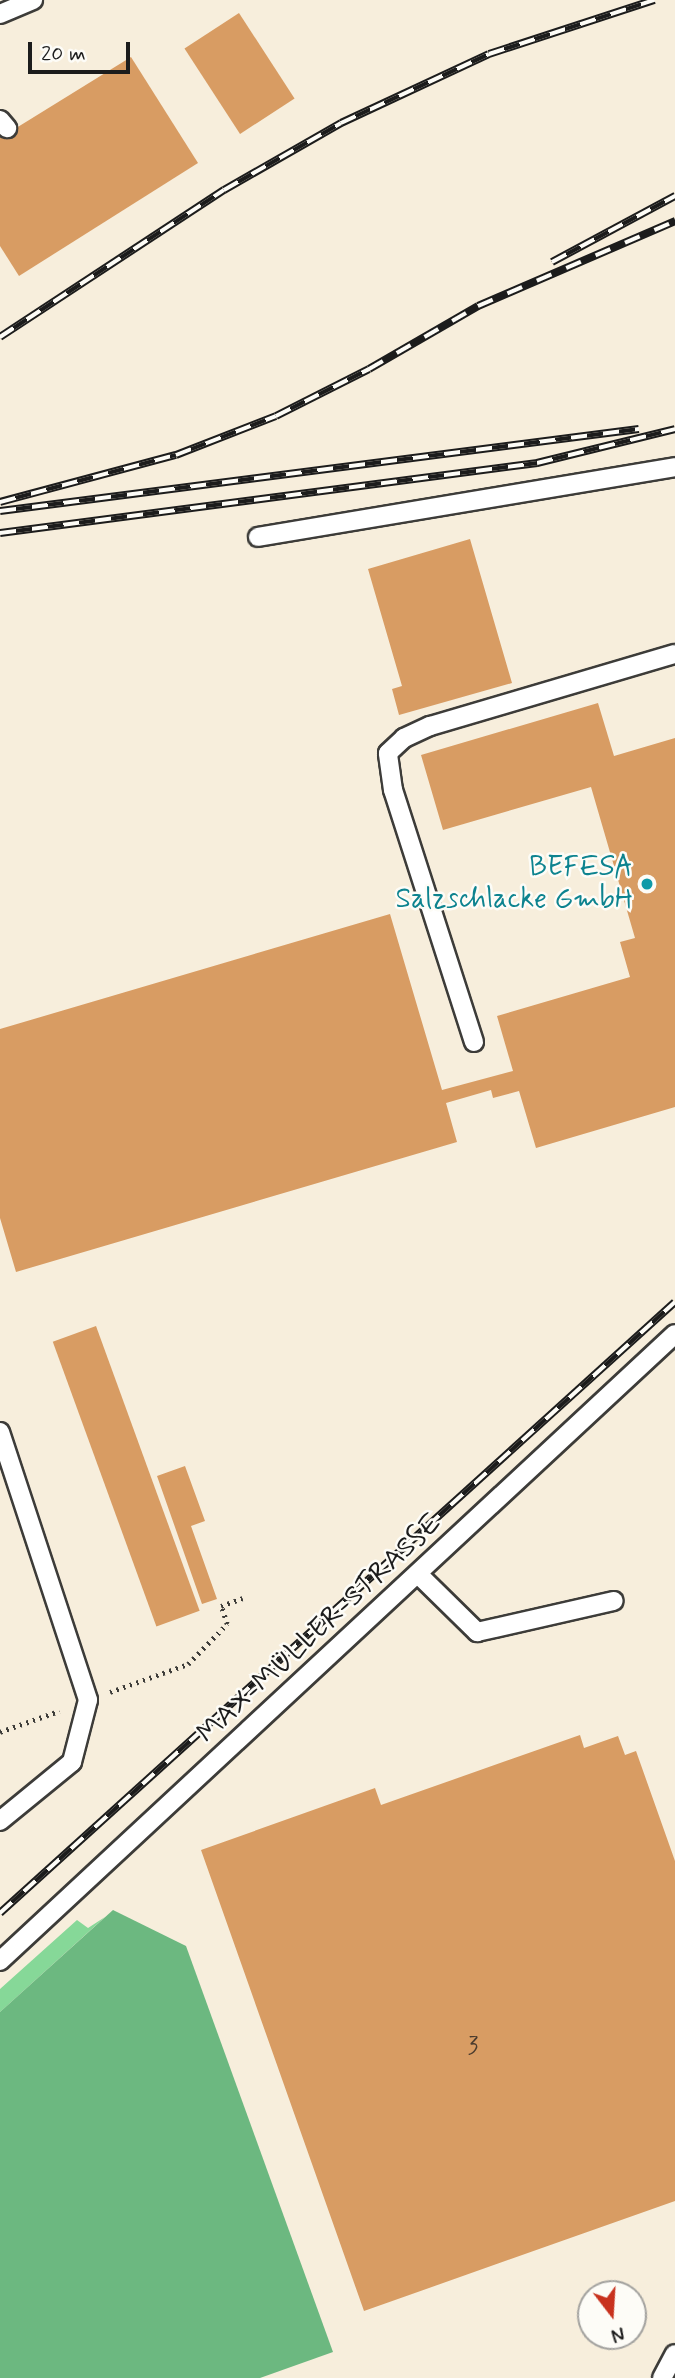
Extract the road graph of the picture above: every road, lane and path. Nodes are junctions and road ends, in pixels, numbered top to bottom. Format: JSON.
{"nodes":[{"id":1,"x":33,"y":0,"type":"edge"},
{"id":2,"x":0,"y":14,"type":"edge"},
{"id":3,"x":675,"y":467,"type":"edge"},
{"id":4,"x":258,"y":537,"type":"dead end"},
{"id":5,"x":675,"y":654,"type":"edge"},
{"id":6,"x":474,"y":1042,"type":"dead end"},
{"id":7,"x":675,"y":1334,"type":"edge"},
{"id":8,"x":0,"y":1432,"type":"edge"},
{"id":9,"x":418,"y":1574,"type":"junction"},
{"id":10,"x":243,"y":1598,"type":"dead end"},
{"id":11,"x":614,"y":1601,"type":"dead end"},
{"id":12,"x":88,"y":1700,"type":"junction"},
{"id":13,"x":0,"y":1732,"type":"edge"},
{"id":14,"x":0,"y":1821,"type":"edge"},
{"id":15,"x":0,"y":1961,"type":"edge"},
{"id":16,"x":675,"y":2354,"type":"edge"},
{"id":17,"x":662,"y":2378,"type":"edge"}],
"edges":[{"from":1,"to":2,"type":"lane"},
{"from":3,"to":4,"type":"lane"},
{"from":5,"to":6,"type":"lane"},
{"from":7,"to":9,"type":"lane","name":"MAX-MÜLLER-STRASSE"},
{"from":8,"to":12,"type":"lane"},
{"from":9,"to":11,"type":"lane"},
{"from":9,"to":15,"type":"lane","name":"MAX-MÜLLER-STRASSE"},
{"from":10,"to":12,"type":"path"},
{"from":12,"to":13,"type":"path"},
{"from":12,"to":14,"type":"lane"},
{"from":16,"to":17,"type":"lane"}]}
